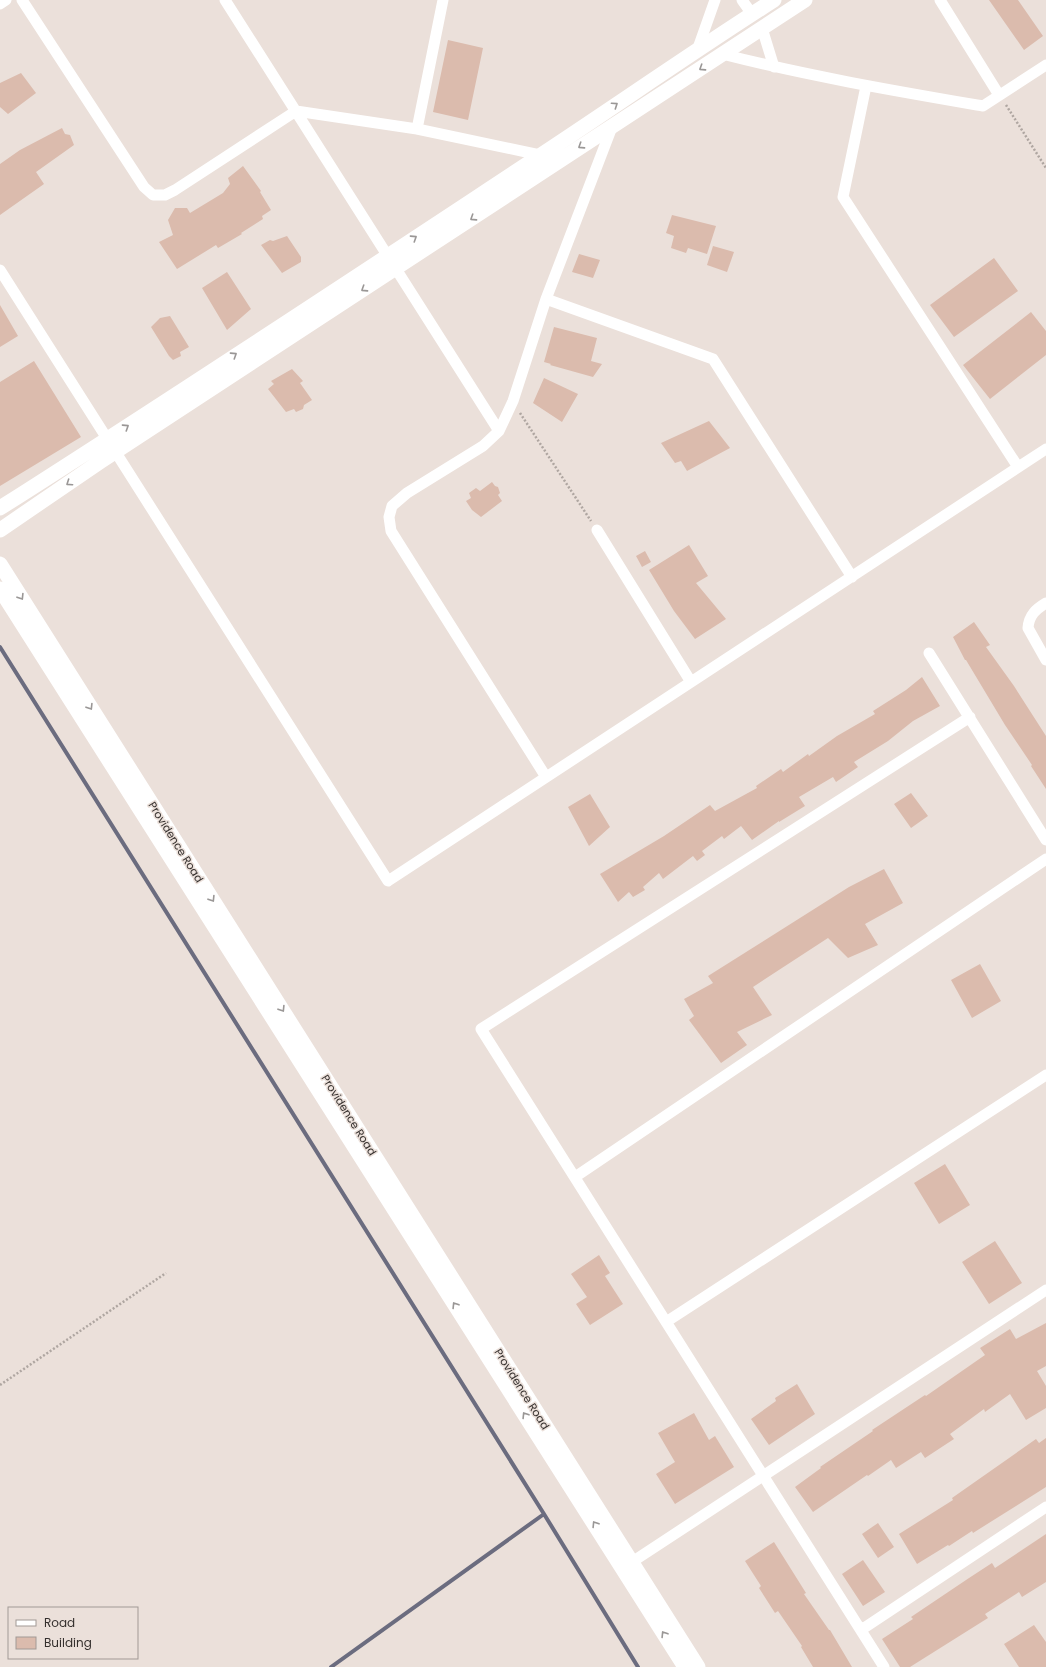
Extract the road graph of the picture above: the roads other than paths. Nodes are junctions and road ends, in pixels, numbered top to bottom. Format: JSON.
{"nodes":[{"id":1,"x":6,"y":0,"type":"edge"},
{"id":2,"x":22,"y":0,"type":"edge"},
{"id":3,"x":225,"y":0,"type":"edge"},
{"id":4,"x":443,"y":0,"type":"edge"},
{"id":5,"x":715,"y":0,"type":"edge"},
{"id":6,"x":742,"y":0,"type":"edge"},
{"id":7,"x":774,"y":0,"type":"edge"},
{"id":8,"x":805,"y":0,"type":"edge"},
{"id":9,"x":940,"y":0,"type":"edge"},
{"id":10,"x":0,"y":4,"type":"edge"},
{"id":11,"x":752,"y":14,"type":"junction"},
{"id":12,"x":762,"y":28,"type":"junction"},
{"id":13,"x":698,"y":48,"type":"junction"},
{"id":14,"x":722,"y":54,"type":"junction"},
{"id":15,"x":1046,"y":65,"type":"edge"},
{"id":16,"x":774,"y":68,"type":"junction"},
{"id":17,"x":866,"y":86,"type":"junction"},
{"id":18,"x":999,"y":94,"type":"junction"},
{"id":19,"x":296,"y":111,"type":"junction"},
{"id":20,"x":612,"y":127,"type":"junction"},
{"id":21,"x":417,"y":130,"type":"junction"},
{"id":22,"x":540,"y":155,"type":"junction"},
{"id":23,"x":388,"y":255,"type":"junction"},
{"id":24,"x":396,"y":268,"type":"junction"},
{"id":25,"x":0,"y":270,"type":"edge"},
{"id":26,"x":546,"y":299,"type":"junction"},
{"id":27,"x":499,"y":431,"type":"junction"},
{"id":28,"x":108,"y":438,"type":"junction"},
{"id":29,"x":1046,"y":449,"type":"edge"},
{"id":30,"x":116,"y":452,"type":"junction"},
{"id":31,"x":1018,"y":467,"type":"junction"},
{"id":32,"x":0,"y":508,"type":"edge"},
{"id":33,"x":0,"y":530,"type":"edge"},
{"id":34,"x":597,"y":530,"type":"road end"},
{"id":35,"x":0,"y":564,"type":"edge"},
{"id":36,"x":852,"y":577,"type":"junction"},
{"id":37,"x":0,"y":589,"type":"edge"},
{"id":38,"x":1046,"y":603,"type":"edge"},
{"id":39,"x":930,"y":653,"type":"dead end"},
{"id":40,"x":1046,"y":660,"type":"edge"},
{"id":41,"x":691,"y":682,"type":"junction"},
{"id":42,"x":970,"y":717,"type":"junction"},
{"id":43,"x":546,"y":777,"type":"junction"},
{"id":44,"x":1046,"y":840,"type":"edge"},
{"id":45,"x":1046,"y":859,"type":"edge"},
{"id":46,"x":1046,"y":1075,"type":"edge"},
{"id":47,"x":575,"y":1177,"type":"junction"},
{"id":48,"x":1046,"y":1290,"type":"edge"},
{"id":49,"x":666,"y":1322,"type":"junction"},
{"id":50,"x":763,"y":1476,"type":"junction"},
{"id":51,"x":1046,"y":1507,"type":"edge"},
{"id":52,"x":632,"y":1562,"type":"junction"},
{"id":53,"x":861,"y":1630,"type":"junction"},
{"id":54,"x":685,"y":1667,"type":"edge"},
{"id":55,"x":698,"y":1667,"type":"edge"},
{"id":56,"x":884,"y":1667,"type":"edge"}],
"edges":[{"from":1,"to":10,"type":"street"},
{"from":2,"to":19,"type":"street"},
{"from":3,"to":19,"type":"street"},
{"from":4,"to":21,"type":"street"},
{"from":5,"to":13,"type":"street"},
{"from":6,"to":11,"type":"street"},
{"from":7,"to":11,"type":"street"},
{"from":8,"to":12,"type":"street"},
{"from":9,"to":18,"type":"street"},
{"from":11,"to":13,"type":"street"},
{"from":12,"to":14,"type":"street"},
{"from":12,"to":16,"type":"street"},
{"from":22,"to":13,"type":"street","one_way":true},
{"from":14,"to":16,"type":"street"},
{"from":14,"to":20,"type":"street","one_way":true},
{"from":15,"to":18,"type":"street"},
{"from":16,"to":17,"type":"street"},
{"from":17,"to":18,"type":"street"},
{"from":17,"to":31,"type":"street"},
{"from":19,"to":21,"type":"street"},
{"from":19,"to":23,"type":"street"},
{"from":20,"to":24,"type":"street","one_way":true},
{"from":20,"to":26,"type":"street"},
{"from":21,"to":22,"type":"street"},
{"from":23,"to":22,"type":"street","one_way":true},
{"from":23,"to":24,"type":"street"},
{"from":28,"to":23,"type":"street","one_way":true},
{"from":24,"to":27,"type":"street"},
{"from":24,"to":30,"type":"street","one_way":true},
{"from":25,"to":28,"type":"street"},
{"from":26,"to":27,"type":"street"},
{"from":26,"to":36,"type":"street"},
{"from":27,"to":43,"type":"street"},
{"from":28,"to":30,"type":"street"},
{"from":28,"to":32,"type":"street"},
{"from":29,"to":31,"type":"street"},
{"from":30,"to":33,"type":"street","one_way":true},
{"from":30,"to":43,"type":"street"},
{"from":31,"to":36,"type":"street"},
{"from":34,"to":41,"type":"street"},
{"from":35,"to":52,"type":"street","name":"Providence Road","one_way":true},
{"from":36,"to":41,"type":"street"},
{"from":54,"to":37,"type":"street","name":"Providence Road","one_way":true},
{"from":38,"to":40,"type":"street"},
{"from":39,"to":42,"type":"street"},
{"from":41,"to":43,"type":"street"},
{"from":42,"to":44,"type":"street"},
{"from":42,"to":47,"type":"street"},
{"from":45,"to":47,"type":"street"},
{"from":46,"to":49,"type":"street"},
{"from":47,"to":49,"type":"street"},
{"from":48,"to":50,"type":"street"},
{"from":49,"to":50,"type":"street"},
{"from":50,"to":52,"type":"street"},
{"from":50,"to":53,"type":"street"},
{"from":51,"to":53,"type":"street"},
{"from":52,"to":55,"type":"street","name":"Providence Road"},
{"from":53,"to":56,"type":"street"}]}
